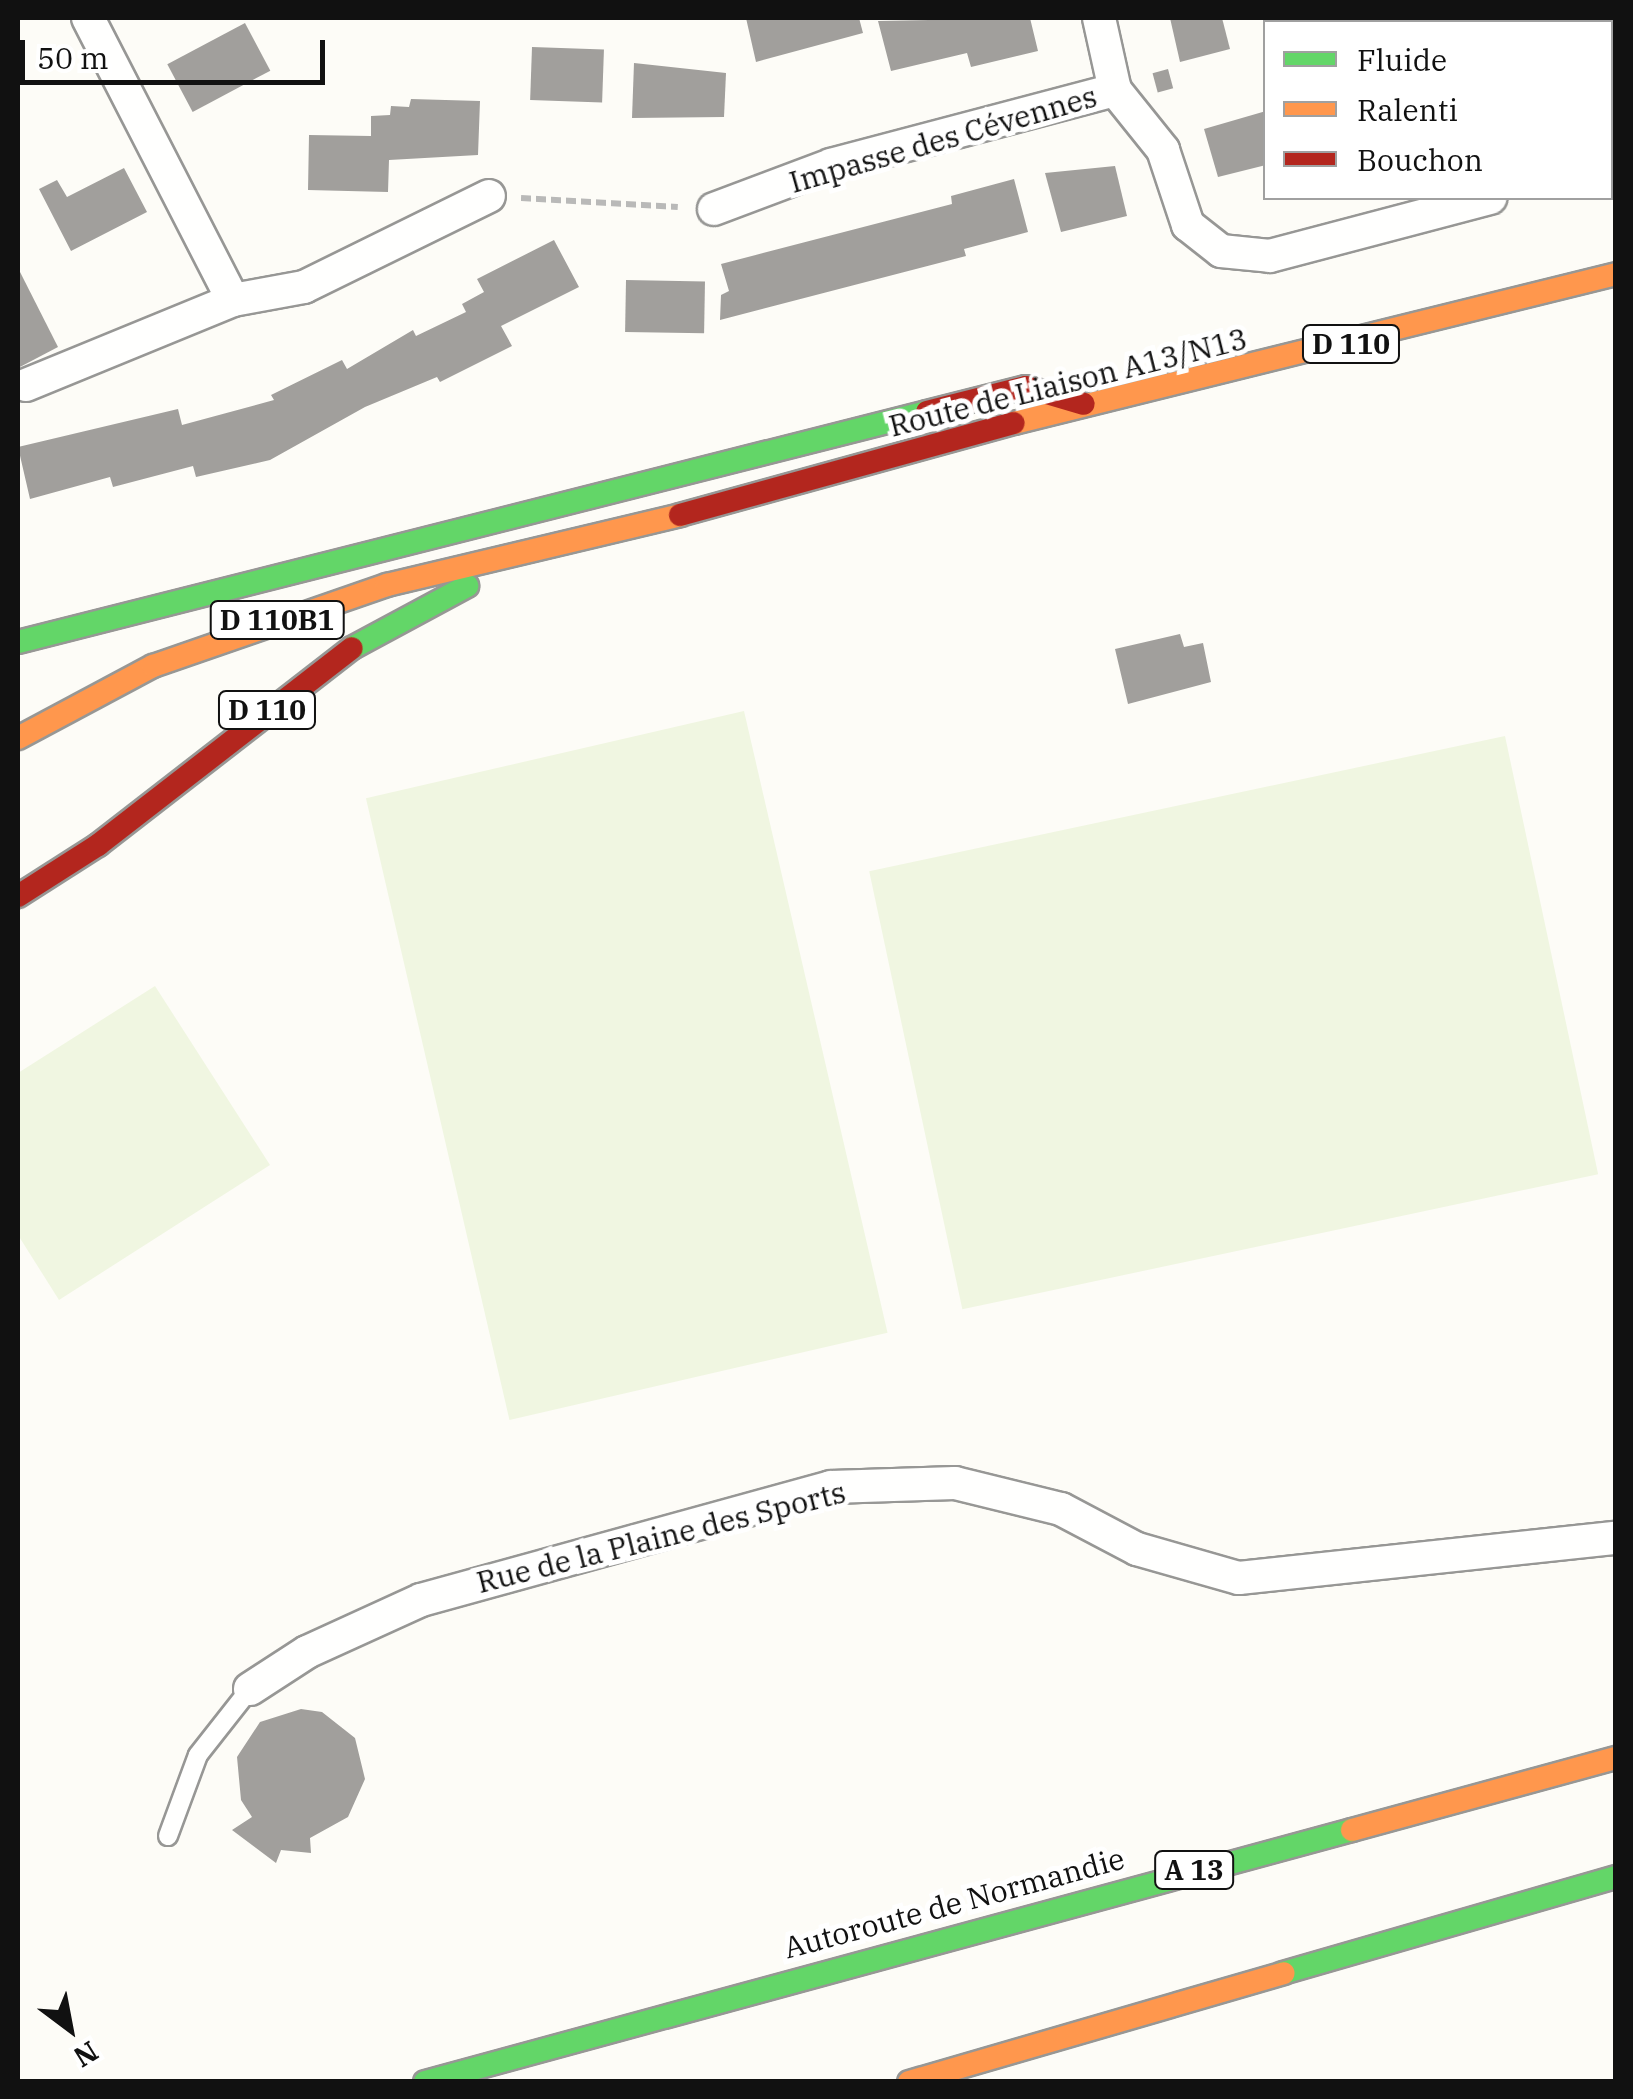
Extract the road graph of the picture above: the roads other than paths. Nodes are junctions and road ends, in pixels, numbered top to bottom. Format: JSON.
{"nodes":[{"id":1,"x":88,"y":18,"type":"edge"},
{"id":2,"x":1099,"y":18,"type":"edge"},
{"id":3,"x":1116,"y":90,"type":"junction"},
{"id":4,"x":489,"y":196,"type":"road end"},
{"id":5,"x":1482,"y":200,"type":"edge"},
{"id":6,"x":714,"y":210,"type":"road end"},
{"id":7,"x":1616,"y":274,"type":"edge"},
{"id":8,"x":233,"y":300,"type":"junction"},
{"id":9,"x":26,"y":384,"type":"dead end"},
{"id":10,"x":1084,"y":404,"type":"junction"},
{"id":11,"x":536,"y":554,"type":"junction"},
{"id":12,"x":18,"y":642,"type":"edge"},
{"id":13,"x":18,"y":738,"type":"edge"},
{"id":14,"x":18,"y":896,"type":"edge"},
{"id":15,"x":1616,"y":1538,"type":"edge"},
{"id":16,"x":250,"y":1689,"type":"joint"},
{"id":17,"x":1616,"y":1758,"type":"edge"},
{"id":18,"x":168,"y":1836,"type":"dead end"},
{"id":19,"x":1616,"y":1877,"type":"edge"},
{"id":20,"x":424,"y":2082,"type":"edge"},
{"id":21,"x":909,"y":2082,"type":"edge"}],
"edges":[{"from":1,"to":8,"type":"street"},
{"from":2,"to":3,"type":"street"},
{"from":3,"to":5,"type":"street"},
{"from":3,"to":6,"type":"street","name":"Impasse des Cévennes"},
{"from":4,"to":8,"type":"street"},
{"from":7,"to":10,"type":"main road","name":"Route de Liaison A13/N13","number":"D 110"},
{"from":8,"to":9,"type":"street"},
{"from":10,"to":11,"type":"main road","name":"Route de Liaison A13/N13","number":"D 110"},
{"from":10,"to":12,"type":"main road","number":"D 110"},
{"from":11,"to":13,"type":"main road","number":"D 110B1"},
{"from":11,"to":14,"type":"main road","number":"D 110"},
{"from":15,"to":16,"type":"street","name":"Rue de la Plaine des Sports"},
{"from":16,"to":18,"type":"lane"},
{"from":17,"to":20,"type":"main road","name":"Autoroute de Normandie","number":"A 13"},
{"from":19,"to":21,"type":"main road"}]}
